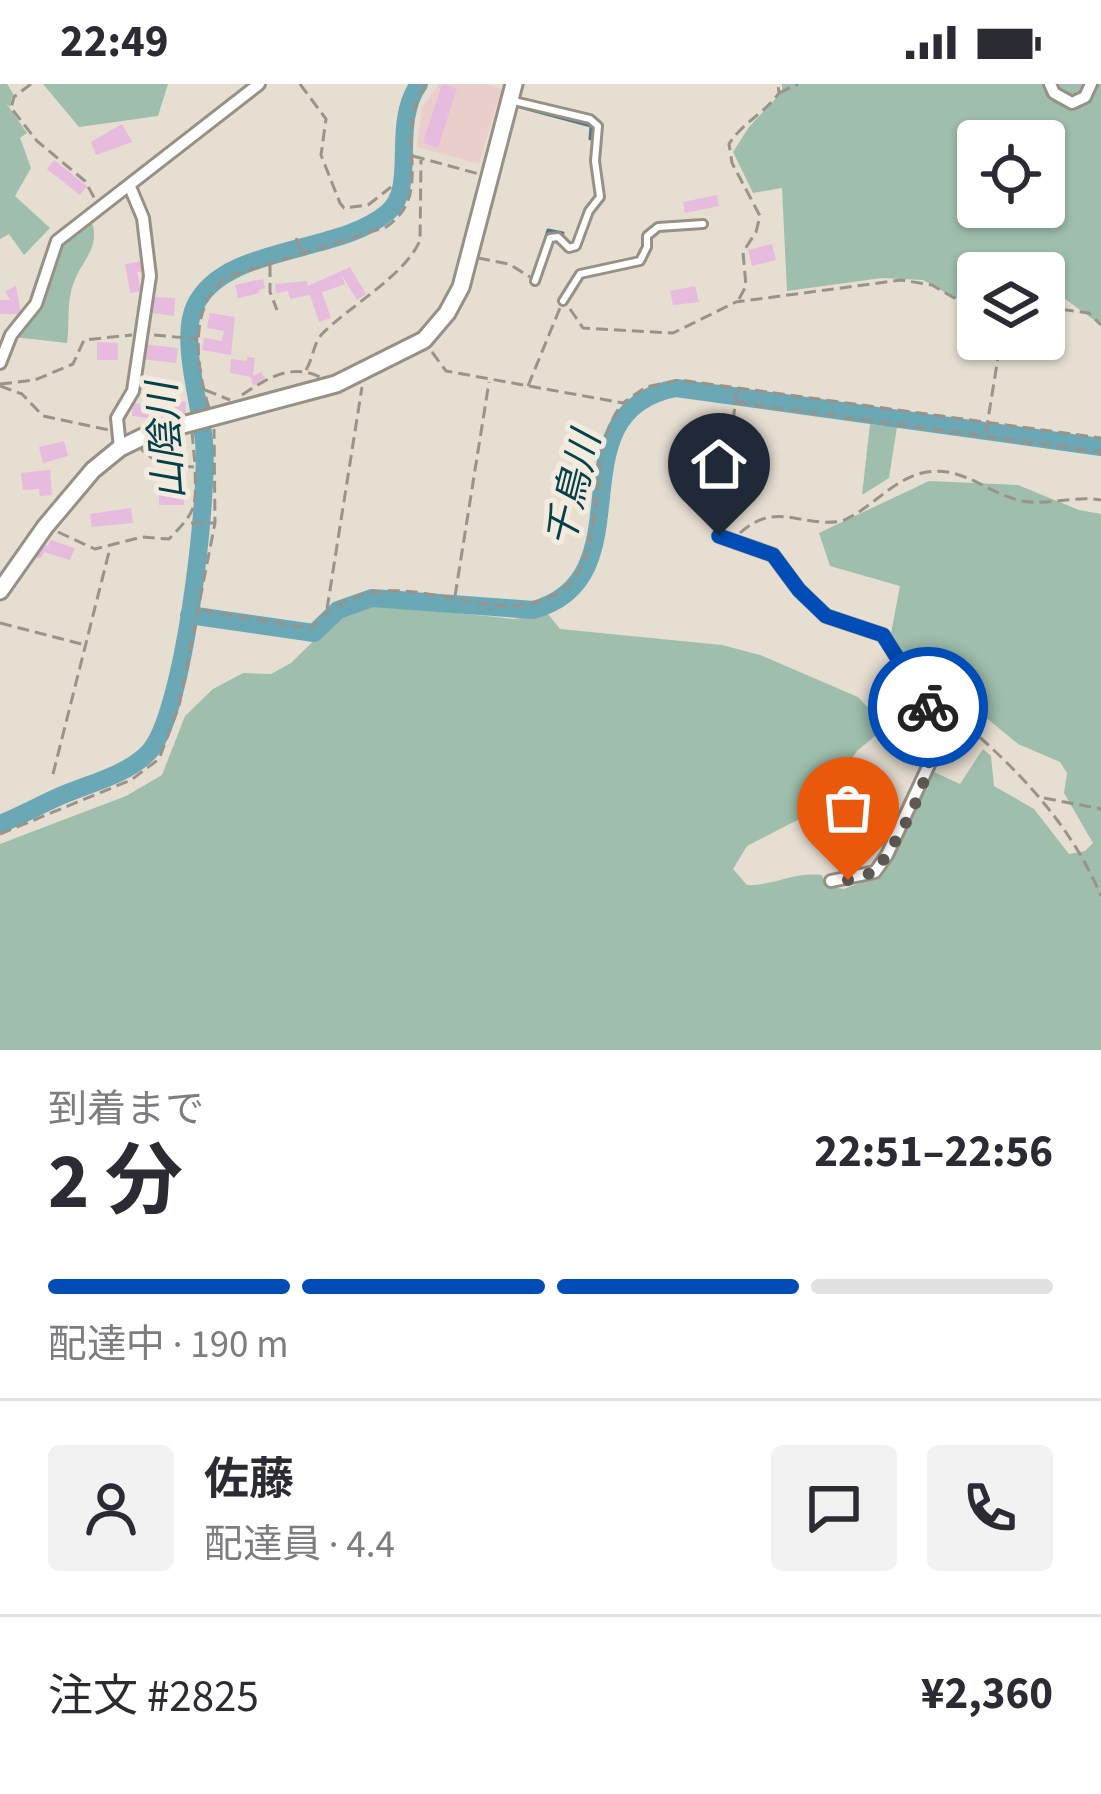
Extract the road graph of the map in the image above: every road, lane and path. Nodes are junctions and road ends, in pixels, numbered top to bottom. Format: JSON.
{"nodes":[{"id":1,"x":31,"y":84,"type":"edge"},
{"id":2,"x":259,"y":84,"type":"edge"},
{"id":3,"x":300,"y":84,"type":"edge"},
{"id":4,"x":426,"y":84,"type":"edge"},
{"id":5,"x":778,"y":84,"type":"edge"},
{"id":6,"x":798,"y":84,"type":"edge"},
{"id":7,"x":1049,"y":84,"type":"edge"},
{"id":8,"x":1090,"y":84,"type":"edge"},
{"id":9,"x":512,"y":92,"type":"edge"},
{"id":10,"x":779,"y":93,"type":"junction"},
{"id":11,"x":411,"y":156,"type":"junction"},
{"id":12,"x":421,"y":160,"type":"junction"},
{"id":13,"x":490,"y":176,"type":"junction"},
{"id":14,"x":130,"y":187,"type":"junction"},
{"id":15,"x":391,"y":187,"type":"dead end"},
{"id":16,"x":103,"y":206,"type":"junction"},
{"id":17,"x":703,"y":224,"type":"dead end"},
{"id":18,"x":296,"y":238,"type":"dead end"},
{"id":19,"x":302,"y":254,"type":"junction"},
{"id":20,"x":471,"y":257,"type":"junction"},
{"id":21,"x":270,"y":264,"type":"junction"},
{"id":22,"x":535,"y":281,"type":"joint"},
{"id":23,"x":957,"y":300,"type":"edge"},
{"id":24,"x":563,"y":301,"type":"junction"},
{"id":25,"x":736,"y":302,"type":"junction"},
{"id":26,"x":277,"y":310,"type":"dead end"},
{"id":27,"x":1065,"y":310,"type":"edge"},
{"id":28,"x":1101,"y":325,"type":"edge"},
{"id":29,"x":140,"y":335,"type":"junction"},
{"id":30,"x":200,"y":339,"type":"junction"},
{"id":31,"x":424,"y":340,"type":"junction"},
{"id":32,"x":997,"y":360,"type":"edge"},
{"id":33,"x":0,"y":363,"type":"edge"},
{"id":34,"x":365,"y":369,"type":"junction"},
{"id":35,"x":306,"y":370,"type":"junction"},
{"id":36,"x":489,"y":382,"type":"junction"},
{"id":37,"x":336,"y":384,"type":"junction"},
{"id":38,"x":0,"y":385,"type":"edge"},
{"id":39,"x":528,"y":386,"type":"junction"},
{"id":40,"x":738,"y":386,"type":"junction"},
{"id":41,"x":203,"y":390,"type":"junction"},
{"id":42,"x":736,"y":402,"type":"junction"},
{"id":43,"x":623,"y":403,"type":"junction"},
{"id":44,"x":211,"y":417,"type":"junction"},
{"id":45,"x":987,"y":422,"type":"junction"},
{"id":46,"x":985,"y":435,"type":"junction"},
{"id":47,"x":1101,"y":437,"type":"edge"},
{"id":48,"x":124,"y":440,"type":"junction"},
{"id":49,"x":1101,"y":452,"type":"edge"},
{"id":50,"x":195,"y":467,"type":"junction"},
{"id":51,"x":1101,"y":500,"type":"edge"},
{"id":52,"x":189,"y":523,"type":"junction"},
{"id":53,"x":215,"y":523,"type":"junction"},
{"id":54,"x":45,"y":527,"type":"junction"},
{"id":55,"x":725,"y":538,"type":"junction"},
{"id":56,"x":110,"y":546,"type":"junction"},
{"id":57,"x":0,"y":591,"type":"edge"},
{"id":58,"x":455,"y":598,"type":"junction"},
{"id":59,"x":201,"y":610,"type":"junction"},
{"id":60,"x":327,"y":611,"type":"junction"},
{"id":61,"x":0,"y":623,"type":"edge"},
{"id":62,"x":86,"y":645,"type":"junction"},
{"id":63,"x":932,"y":696,"type":"dead end"},
{"id":64,"x":53,"y":774,"type":"dead end"},
{"id":65,"x":1040,"y":797,"type":"junction"},
{"id":66,"x":1101,"y":809,"type":"edge"},
{"id":67,"x":0,"y":833,"type":"edge"},
{"id":68,"x":831,"y":881,"type":"dead end"},
{"id":69,"x":1101,"y":896,"type":"edge"}],
"edges":[{"from":1,"to":16,"type":"path"},
{"from":2,"to":14,"type":"street"},
{"from":3,"to":15,"type":"path"},
{"from":4,"to":11,"type":"path"},
{"from":5,"to":10,"type":"path"},
{"from":6,"to":10,"type":"path"},
{"from":7,"to":8,"type":"street"},
{"from":9,"to":13,"type":"main road"},
{"from":9,"to":22,"type":"lane"},
{"from":10,"to":25,"type":"path"},
{"from":11,"to":12,"type":"path"},
{"from":11,"to":19,"type":"path"},
{"from":12,"to":13,"type":"path"},
{"from":12,"to":35,"type":"path"},
{"from":13,"to":20,"type":"main road"},
{"from":14,"to":16,"type":"street"},
{"from":14,"to":29,"type":"street"},
{"from":16,"to":33,"type":"street"},
{"from":17,"to":24,"type":"lane"},
{"from":18,"to":19,"type":"path"},
{"from":19,"to":21,"type":"path"},
{"from":20,"to":22,"type":"path"},
{"from":20,"to":31,"type":"main road"},
{"from":21,"to":26,"type":"path"},
{"from":21,"to":30,"type":"path"},
{"from":23,"to":25,"type":"path"},
{"from":24,"to":25,"type":"path"},
{"from":24,"to":39,"type":"path"},
{"from":27,"to":28,"type":"path"},
{"from":29,"to":30,"type":"path"},
{"from":29,"to":38,"type":"path"},
{"from":29,"to":48,"type":"street"},
{"from":30,"to":41,"type":"path"},
{"from":31,"to":34,"type":"main road"},
{"from":31,"to":36,"type":"path"},
{"from":32,"to":45,"type":"path"},
{"from":34,"to":37,"type":"main road"},
{"from":34,"to":60,"type":"path"},
{"from":35,"to":37,"type":"path"},
{"from":35,"to":44,"type":"path"},
{"from":36,"to":39,"type":"path"},
{"from":36,"to":58,"type":"path"},
{"from":37,"to":44,"type":"main road"},
{"from":38,"to":48,"type":"path"},
{"from":39,"to":43,"type":"path"},
{"from":40,"to":42,"type":"path"},
{"from":40,"to":43,"type":"path"},
{"from":40,"to":45,"type":"path"},
{"from":41,"to":44,"type":"path"},
{"from":41,"to":44,"type":"path"},
{"from":42,"to":46,"type":"path"},
{"from":42,"to":55,"type":"path"},
{"from":43,"to":58,"type":"path"},
{"from":44,"to":48,"type":"main road"},
{"from":44,"to":50,"type":"path"},
{"from":44,"to":53,"type":"path"},
{"from":45,"to":46,"type":"path"},
{"from":45,"to":47,"type":"path"},
{"from":46,"to":49,"type":"path"},
{"from":48,"to":50,"type":"path"},
{"from":48,"to":54,"type":"main road"},
{"from":50,"to":52,"type":"path"},
{"from":51,"to":55,"type":"path"},
{"from":52,"to":53,"type":"path"},
{"from":52,"to":56,"type":"path"},
{"from":53,"to":59,"type":"path"},
{"from":54,"to":56,"type":"path"},
{"from":54,"to":57,"type":"main road"},
{"from":55,"to":68,"type":"street"},
{"from":56,"to":62,"type":"path"},
{"from":58,"to":60,"type":"path"},
{"from":59,"to":60,"type":"path"},
{"from":59,"to":67,"type":"path"},
{"from":61,"to":62,"type":"path"},
{"from":62,"to":64,"type":"path"},
{"from":63,"to":65,"type":"path"},
{"from":65,"to":66,"type":"path"},
{"from":65,"to":69,"type":"path"}]}
